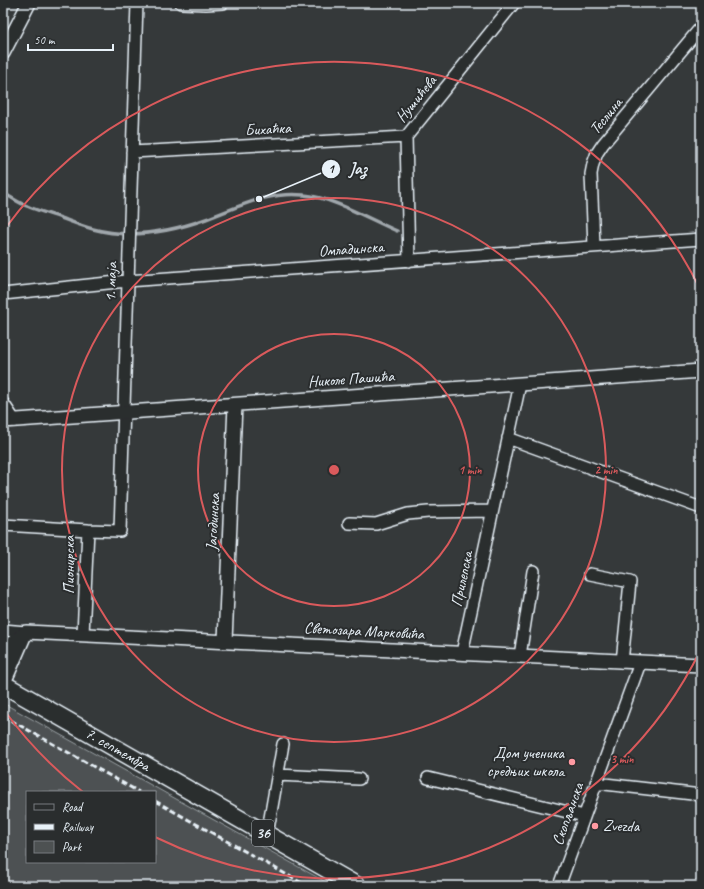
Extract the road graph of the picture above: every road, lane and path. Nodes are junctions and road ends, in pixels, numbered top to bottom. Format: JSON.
{"nodes":[{"id":1,"x":29,"y":3,"type":"edge"},
{"id":2,"x":137,"y":3,"type":"edge"},
{"id":3,"x":181,"y":3,"type":"edge"},
{"id":4,"x":223,"y":3,"type":"edge"},
{"id":5,"x":514,"y":3,"type":"edge"},
{"id":6,"x":701,"y":27,"type":"edge"},
{"id":7,"x":3,"y":53,"type":"edge"},
{"id":8,"x":406,"y":137,"type":"junction"},
{"id":9,"x":132,"y":152,"type":"junction"},
{"id":10,"x":701,"y":239,"type":"edge"},
{"id":11,"x":594,"y":246,"type":"junction"},
{"id":12,"x":409,"y":261,"type":"junction"},
{"id":13,"x":127,"y":281,"type":"junction"},
{"id":14,"x":3,"y":294,"type":"edge"},
{"id":15,"x":701,"y":371,"type":"edge"},
{"id":16,"x":520,"y":384,"type":"junction"},
{"id":17,"x":3,"y":403,"type":"edge"},
{"id":18,"x":236,"y":405,"type":"junction"},
{"id":19,"x":124,"y":413,"type":"junction"},
{"id":20,"x":9,"y":421,"type":"edge"},
{"id":21,"x":508,"y":438,"type":"junction"},
{"id":22,"x":701,"y":508,"type":"edge"},
{"id":23,"x":492,"y":511,"type":"junction"},
{"id":24,"x":349,"y":523,"type":"dead end"},
{"id":25,"x":3,"y":525,"type":"edge"},
{"id":26,"x":88,"y":530,"type":"junction"},
{"id":27,"x":533,"y":571,"type":"dead end"},
{"id":28,"x":590,"y":574,"type":"dead end"},
{"id":29,"x":3,"y":630,"type":"edge"},
{"id":30,"x":26,"y":632,"type":"junction"},
{"id":31,"x":83,"y":634,"type":"junction"},
{"id":32,"x":225,"y":641,"type":"junction"},
{"id":33,"x":462,"y":653,"type":"junction"},
{"id":34,"x":3,"y":655,"type":"edge"},
{"id":35,"x":520,"y":656,"type":"junction"},
{"id":36,"x":622,"y":662,"type":"junction"},
{"id":37,"x":640,"y":663,"type":"junction"},
{"id":38,"x":701,"y":665,"type":"edge"},
{"id":39,"x":3,"y":684,"type":"edge"},
{"id":40,"x":283,"y":744,"type":"dead end"},
{"id":41,"x":278,"y":775,"type":"junction"},
{"id":42,"x":428,"y":778,"type":"dead end"},
{"id":43,"x":358,"y":779,"type":"dead end"},
{"id":44,"x":596,"y":783,"type":"junction"},
{"id":45,"x":701,"y":795,"type":"edge"},
{"id":46,"x":584,"y":816,"type":"junction"},
{"id":47,"x":267,"y":835,"type":"junction"},
{"id":48,"x":357,"y":886,"type":"edge"},
{"id":49,"x":559,"y":886,"type":"edge"}],
"edges":[{"from":1,"to":7,"type":"street"},
{"from":2,"to":9,"type":"street","name":"1. маја"},
{"from":3,"to":4,"type":"street"},
{"from":5,"to":8,"type":"street","name":"Нушићева"},
{"from":6,"to":11,"type":"street","name":"Теслина"},
{"from":8,"to":9,"type":"street","name":"Бихаћка"},
{"from":8,"to":12,"type":"street","name":"Нушићева"},
{"from":9,"to":13,"type":"street","name":"1. маја"},
{"from":10,"to":11,"type":"street","name":"Омладинска"},
{"from":11,"to":12,"type":"street","name":"Омладинска"},
{"from":12,"to":13,"type":"street","name":"Омладинска"},
{"from":13,"to":14,"type":"street","name":"Омладинска"},
{"from":13,"to":19,"type":"street","name":"1. маја"},
{"from":15,"to":16,"type":"street","name":"Николе Пашића"},
{"from":16,"to":18,"type":"street","name":"Николе Пашића"},
{"from":16,"to":21,"type":"street","name":"Прилепска"},
{"from":17,"to":20,"type":"street"},
{"from":18,"to":19,"type":"street","name":"Николе Пашића"},
{"from":18,"to":32,"type":"street","name":"Јагодинска"},
{"from":19,"to":20,"type":"street","name":"Николе Пашића"},
{"from":19,"to":26,"type":"street","name":"1. маја"},
{"from":21,"to":22,"type":"street"},
{"from":21,"to":23,"type":"street","name":"Прилепска"},
{"from":23,"to":24,"type":"street"},
{"from":23,"to":33,"type":"street","name":"Прилепска"},
{"from":25,"to":26,"type":"street","name":"Пионирска"},
{"from":26,"to":31,"type":"street","name":"Пионирска"},
{"from":27,"to":35,"type":"street"},
{"from":28,"to":36,"type":"street"},
{"from":29,"to":30,"type":"street","name":"Светозара Марковића"},
{"from":30,"to":31,"type":"street","name":"Светозара Марковића"},
{"from":30,"to":34,"type":"street"},
{"from":30,"to":39,"type":"street"},
{"from":31,"to":32,"type":"street","name":"Светозара Марковића"},
{"from":32,"to":33,"type":"street","name":"Светозара Марковића"},
{"from":33,"to":35,"type":"street","name":"Светозара Марковића"},
{"from":35,"to":36,"type":"street","name":"Светозара Марковића"},
{"from":36,"to":37,"type":"street","name":"Светозара Марковића"},
{"from":37,"to":38,"type":"street","name":"Светозара Марковића"},
{"from":37,"to":44,"type":"street","name":"Скопљанска"},
{"from":39,"to":47,"type":"main road","name":"7. септембра","number":"36"},
{"from":40,"to":41,"type":"street"},
{"from":41,"to":43,"type":"street"},
{"from":41,"to":47,"type":"street"},
{"from":42,"to":46,"type":"street"},
{"from":44,"to":45,"type":"street"},
{"from":44,"to":46,"type":"street","name":"Скопљанска"},
{"from":46,"to":49,"type":"street","name":"Скопљанска"},
{"from":47,"to":48,"type":"main road","name":"7. септембра","number":"36"}]}
